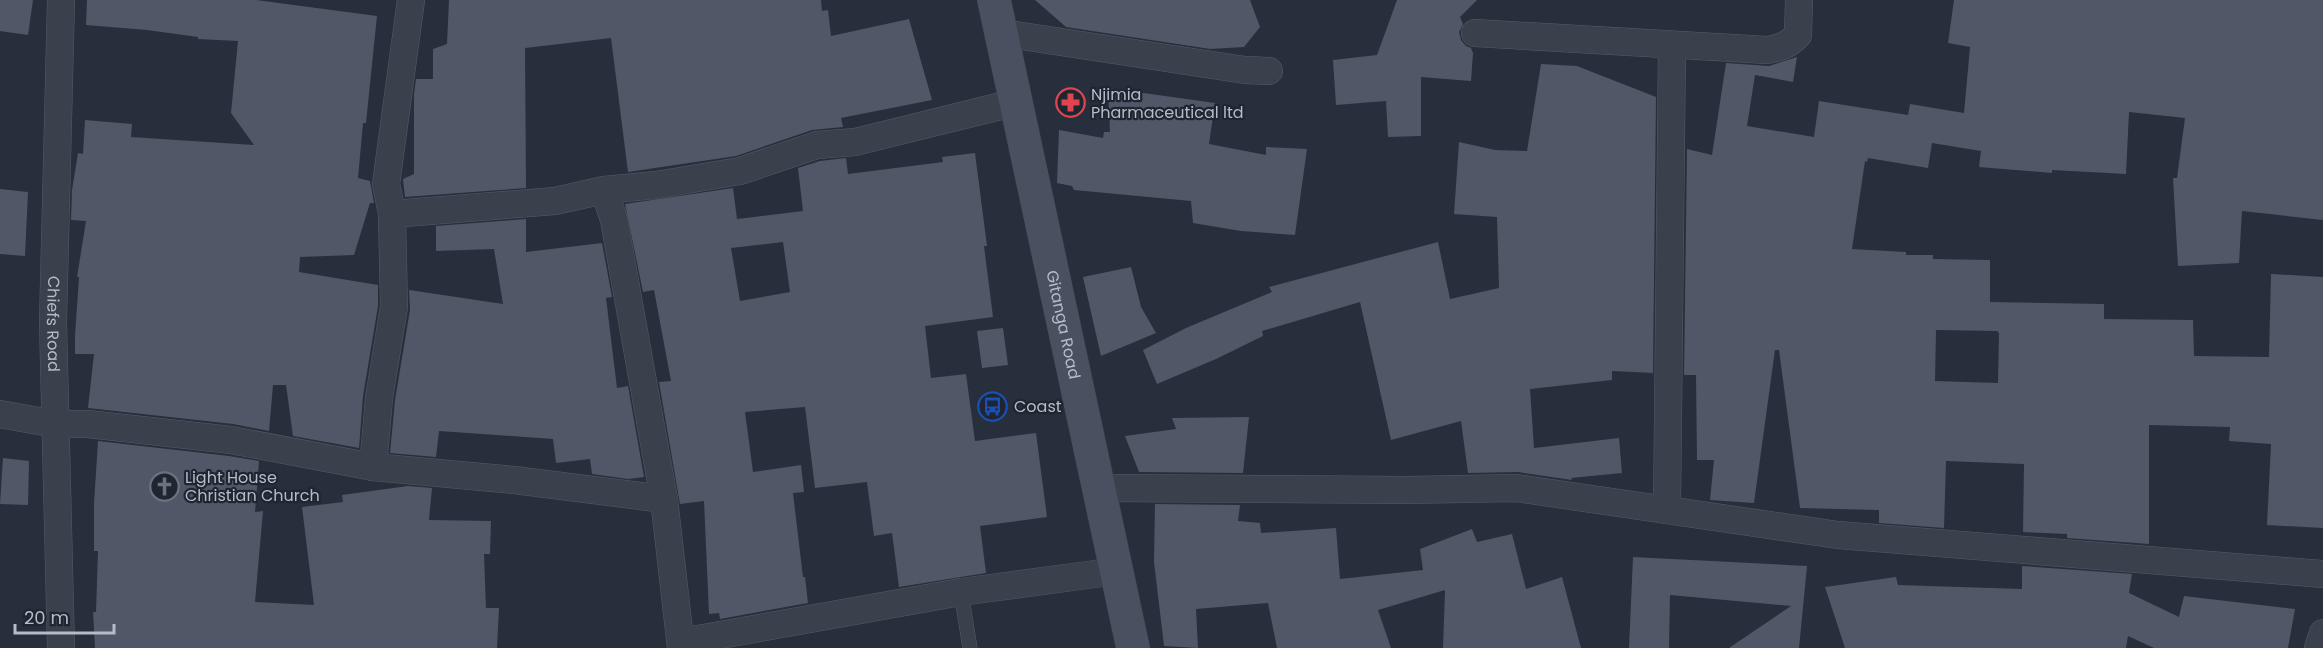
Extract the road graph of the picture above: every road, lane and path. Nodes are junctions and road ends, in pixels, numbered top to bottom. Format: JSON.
{"nodes":[{"id":1,"x":60,"y":0,"type":"edge"},
{"id":2,"x":411,"y":0,"type":"edge"},
{"id":3,"x":994,"y":0,"type":"edge"},
{"id":4,"x":1798,"y":0,"type":"edge"},
{"id":5,"x":1002,"y":33,"type":"junction"},
{"id":6,"x":1475,"y":33,"type":"dead end"},
{"id":7,"x":1671,"y":46,"type":"junction"},
{"id":8,"x":1269,"y":71,"type":"dead end"},
{"id":9,"x":1017,"y":102,"type":"junction"},
{"id":10,"x":604,"y":190,"type":"junction"},
{"id":11,"x":392,"y":214,"type":"junction"},
{"id":12,"x":0,"y":414,"type":"edge"},
{"id":13,"x":55,"y":424,"type":"junction"},
{"id":14,"x":373,"y":467,"type":"junction"},
{"id":15,"x":1101,"y":488,"type":"junction"},
{"id":16,"x":664,"y":500,"type":"junction"},
{"id":17,"x":1667,"y":510,"type":"junction"},
{"id":18,"x":1117,"y":571,"type":"junction"},
{"id":19,"x":2323,"y":574,"type":"edge"},
{"id":20,"x":961,"y":592,"type":"junction"},
{"id":21,"x":2323,"y":633,"type":"edge"},
{"id":22,"x":681,"y":645,"type":"edge"},
{"id":23,"x":61,"y":648,"type":"edge"},
{"id":24,"x":970,"y":648,"type":"edge"},
{"id":25,"x":1133,"y":648,"type":"edge"},
{"id":26,"x":2318,"y":648,"type":"edge"}],
"edges":[{"from":1,"to":13,"type":"street","name":"Chiefs Road"},
{"from":2,"to":11,"type":"street"},
{"from":3,"to":5,"type":"main road","name":"Gitanga Road"},
{"from":4,"to":7,"type":"street"},
{"from":5,"to":8,"type":"street"},
{"from":5,"to":9,"type":"main road","name":"Gitanga Road"},
{"from":6,"to":7,"type":"street"},
{"from":7,"to":17,"type":"street"},
{"from":9,"to":10,"type":"street"},
{"from":9,"to":15,"type":"main road","name":"Gitanga Road"},
{"from":10,"to":11,"type":"street"},
{"from":10,"to":16,"type":"street"},
{"from":11,"to":14,"type":"street"},
{"from":12,"to":13,"type":"street"},
{"from":13,"to":14,"type":"street"},
{"from":13,"to":23,"type":"street","name":"Chiefs Road"},
{"from":14,"to":16,"type":"street"},
{"from":15,"to":17,"type":"street"},
{"from":15,"to":18,"type":"main road","name":"Gitanga Road"},
{"from":16,"to":22,"type":"street"},
{"from":17,"to":19,"type":"street"},
{"from":18,"to":20,"type":"street"},
{"from":18,"to":25,"type":"main road","name":"Gitanga Road"},
{"from":20,"to":22,"type":"street"},
{"from":20,"to":24,"type":"lane"},
{"from":21,"to":26,"type":"street"}]}
